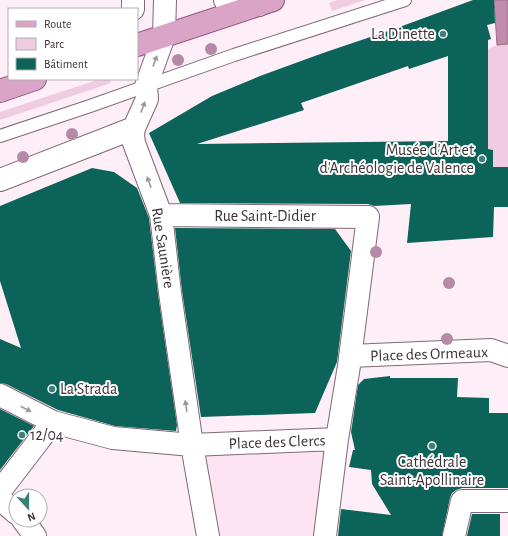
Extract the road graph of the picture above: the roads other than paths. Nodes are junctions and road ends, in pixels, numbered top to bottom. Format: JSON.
{"nodes":[{"id":1,"x":165,"y":0,"type":"edge"},
{"id":2,"x":225,"y":0,"type":"edge"},
{"id":3,"x":405,"y":0,"type":"edge"},
{"id":4,"x":266,"y":2,"type":"edge"},
{"id":5,"x":164,"y":36,"type":"junction"},
{"id":6,"x":138,"y":45,"type":"edge"},
{"id":7,"x":32,"y":80,"type":"edge"},
{"id":8,"x":146,"y":86,"type":"junction"},
{"id":9,"x":0,"y":91,"type":"edge"},
{"id":10,"x":134,"y":128,"type":"junction"},
{"id":11,"x":0,"y":136,"type":"edge"},
{"id":12,"x":0,"y":180,"type":"edge"},
{"id":13,"x":161,"y":215,"type":"junction"},
{"id":14,"x":368,"y":216,"type":"joint"},
{"id":15,"x":350,"y":356,"type":"junction"},
{"id":16,"x":508,"y":356,"type":"edge"},
{"id":17,"x":0,"y":395,"type":"edge"},
{"id":18,"x":53,"y":422,"type":"junction"},
{"id":19,"x":337,"y":440,"type":"junction"},
{"id":20,"x":192,"y":445,"type":"junction"},
{"id":21,"x":0,"y":491,"type":"edge"},
{"id":22,"x":0,"y":498,"type":"edge"},
{"id":23,"x":508,"y":501,"type":"edge"},
{"id":24,"x":8,"y":506,"type":"edge"},
{"id":25,"x":208,"y":536,"type":"edge"},
{"id":26,"x":325,"y":536,"type":"edge"},
{"id":27,"x":454,"y":536,"type":"edge"}],
"edges":[{"from":1,"to":5,"type":"street","name":"Rue Saunière"},
{"from":2,"to":4,"type":"street"},
{"from":3,"to":8,"type":"lane"},
{"from":4,"to":5,"type":"main road"},
{"from":5,"to":6,"type":"main road"},
{"from":8,"to":5,"type":"street","name":"Rue Saunière","one_way":true},
{"from":7,"to":9,"type":"main road"},
{"from":10,"to":8,"type":"street","name":"Rue Saunière","one_way":true},
{"from":8,"to":11,"type":"lane"},
{"from":10,"to":12,"type":"street"},
{"from":13,"to":10,"type":"street","name":"Rue Saunière","one_way":true},
{"from":13,"to":14,"type":"street","name":"Rue Saint-Didier"},
{"from":20,"to":13,"type":"street","name":"Rue Saunière","one_way":true},
{"from":14,"to":15,"type":"street","name":"Place des Ormeaux"},
{"from":15,"to":16,"type":"street","name":"Place des Ormeaux"},
{"from":15,"to":19,"type":"street","name":"Place des Ormeaux"},
{"from":17,"to":18,"type":"street","name":"Place des Clercs","one_way":true},
{"from":18,"to":20,"type":"street","name":"Place des Clercs"},
{"from":18,"to":21,"type":"street"},
{"from":19,"to":20,"type":"street","name":"Place des Clercs"},
{"from":19,"to":26,"type":"street","name":"Place des Clercs"},
{"from":20,"to":25,"type":"street","name":"Rue Saunière"},
{"from":22,"to":24,"type":"street"},
{"from":23,"to":27,"type":"street"}]}
